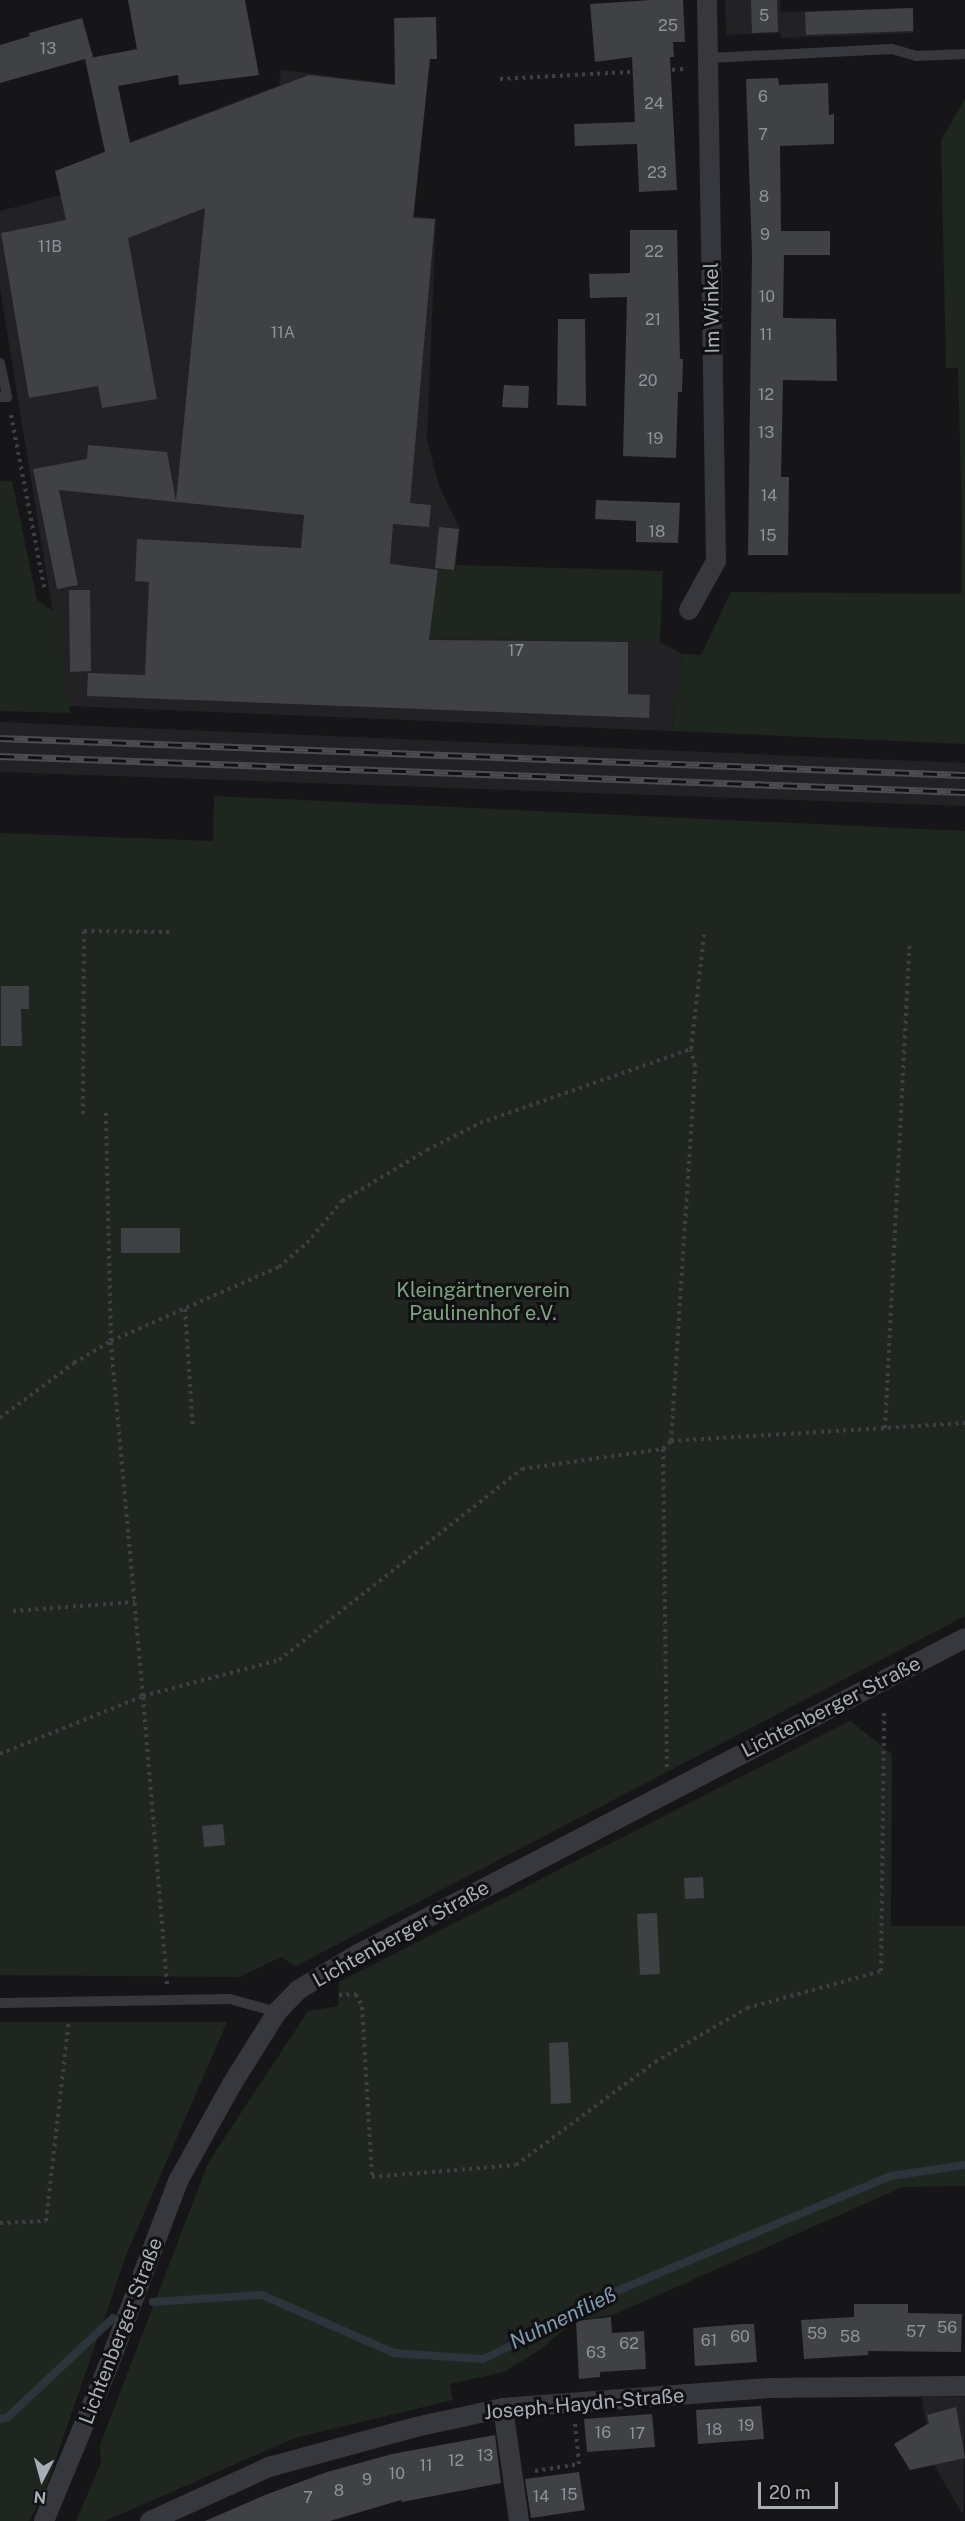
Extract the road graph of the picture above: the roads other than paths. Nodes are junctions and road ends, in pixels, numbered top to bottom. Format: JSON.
{"nodes":[{"id":1,"x":707,"y":0,"type":"edge"},
{"id":2,"x":965,"y":54,"type":"edge"},
{"id":3,"x":709,"y":62,"type":"junction"},
{"id":4,"x":0,"y":363,"type":"edge"},
{"id":5,"x":4,"y":397,"type":"edge"},
{"id":6,"x":689,"y":610,"type":"dead end"},
{"id":7,"x":965,"y":1638,"type":"edge"},
{"id":8,"x":0,"y":2003,"type":"edge"},
{"id":9,"x":277,"y":2012,"type":"junction"},
{"id":10,"x":965,"y":2386,"type":"edge"},
{"id":11,"x":502,"y":2408,"type":"junction"},
{"id":12,"x":44,"y":2521,"type":"edge"},
{"id":13,"x":150,"y":2521,"type":"edge"},
{"id":14,"x":519,"y":2521,"type":"edge"}],
"edges":[{"from":1,"to":3,"type":"street","name":"Im Winkel"},
{"from":2,"to":3,"type":"lane"},
{"from":3,"to":6,"type":"street","name":"Im Winkel"},
{"from":4,"to":5,"type":"lane"},
{"from":7,"to":9,"type":"street","name":"Lichtenberger Straße"},
{"from":8,"to":9,"type":"lane"},
{"from":9,"to":12,"type":"street","name":"Lichtenberger Straße"},
{"from":10,"to":11,"type":"street","name":"Joseph-Haydn-Straße"},
{"from":11,"to":13,"type":"street","name":"Joseph-Haydn-Straße"},
{"from":11,"to":14,"type":"street"}]}
